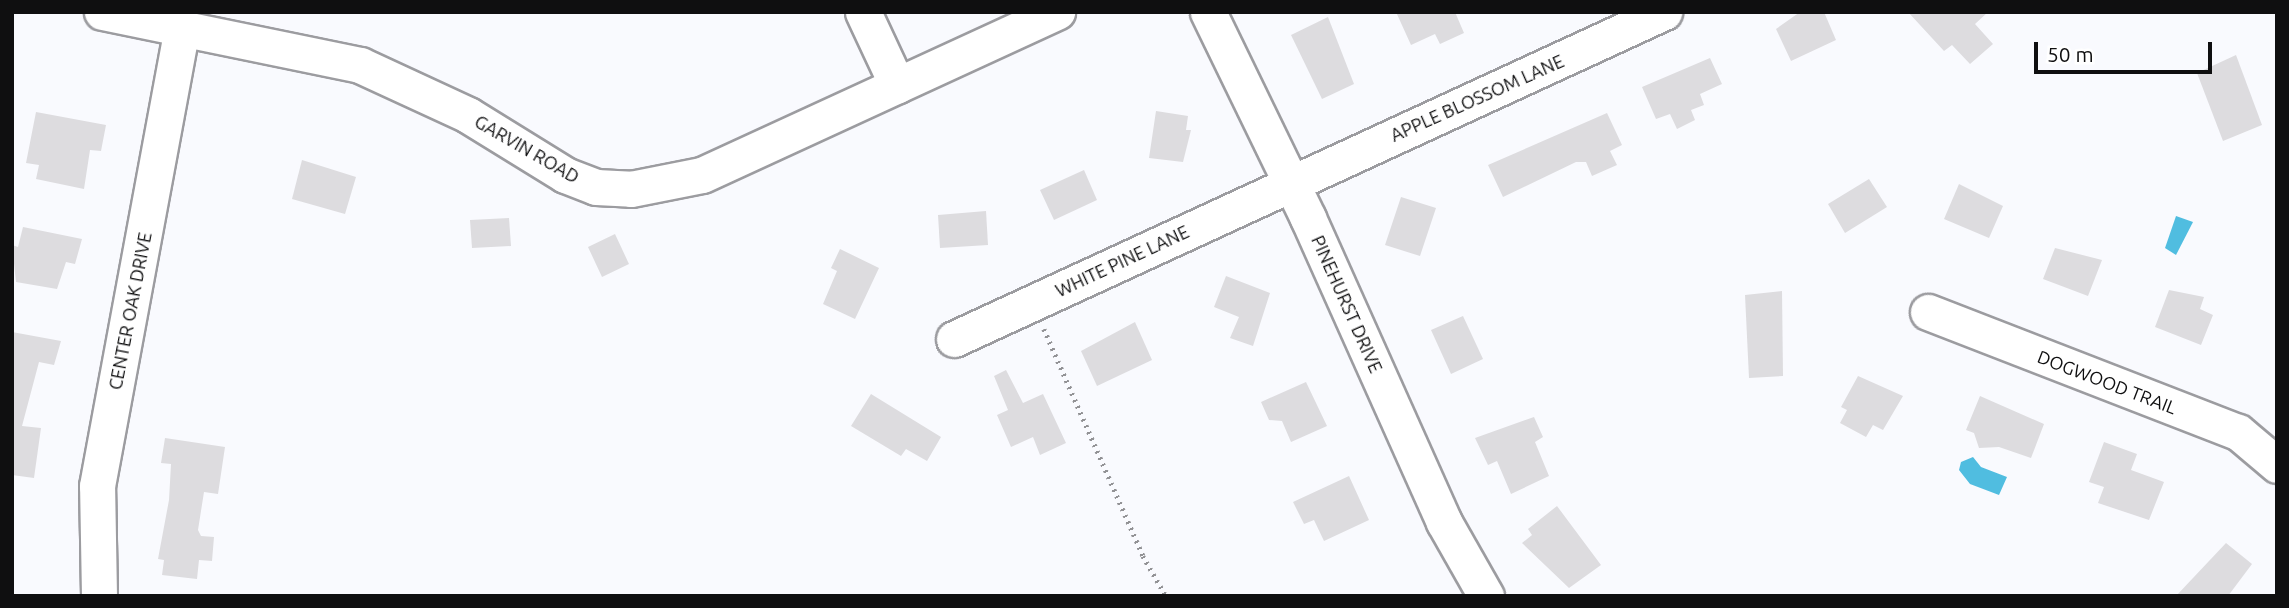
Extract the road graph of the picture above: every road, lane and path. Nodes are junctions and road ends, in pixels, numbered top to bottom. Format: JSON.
{"nodes":[{"id":1,"x":102,"y":12,"type":"edge"},
{"id":2,"x":863,"y":12,"type":"edge"},
{"id":3,"x":1057,"y":12,"type":"edge"},
{"id":4,"x":1208,"y":12,"type":"edge"},
{"id":5,"x":1664,"y":12,"type":"edge"},
{"id":6,"x":182,"y":29,"type":"junction"},
{"id":7,"x":897,"y":85,"type":"junction"},
{"id":8,"x":1289,"y":182,"type":"junction"},
{"id":9,"x":1032,"y":303,"type":"junction"},
{"id":10,"x":1928,"y":312,"type":"dead end"},
{"id":11,"x":954,"y":339,"type":"dead end"},
{"id":12,"x":2277,"y":465,"type":"edge"},
{"id":13,"x":99,"y":596,"type":"edge"},
{"id":14,"x":1166,"y":596,"type":"edge"},
{"id":15,"x":1486,"y":596,"type":"edge"}],
"edges":[{"from":1,"to":6,"type":"street","name":"GARVIN ROAD"},
{"from":2,"to":7,"type":"street"},
{"from":3,"to":7,"type":"street","name":"GARVIN ROAD"},
{"from":4,"to":8,"type":"street","name":"PINEHURST DRIVE"},
{"from":5,"to":8,"type":"street","name":"APPLE BLOSSOM LANE"},
{"from":6,"to":7,"type":"street","name":"GARVIN ROAD"},
{"from":6,"to":13,"type":"street","name":"CENTER OAK DRIVE"},
{"from":8,"to":9,"type":"street","name":"WHITE PINE LANE"},
{"from":8,"to":15,"type":"street","name":"PINEHURST DRIVE"},
{"from":9,"to":11,"type":"street","name":"WHITE PINE LANE"},
{"from":9,"to":14,"type":"path"},
{"from":10,"to":12,"type":"street","name":"DOGWOOD TRAIL"}]}
